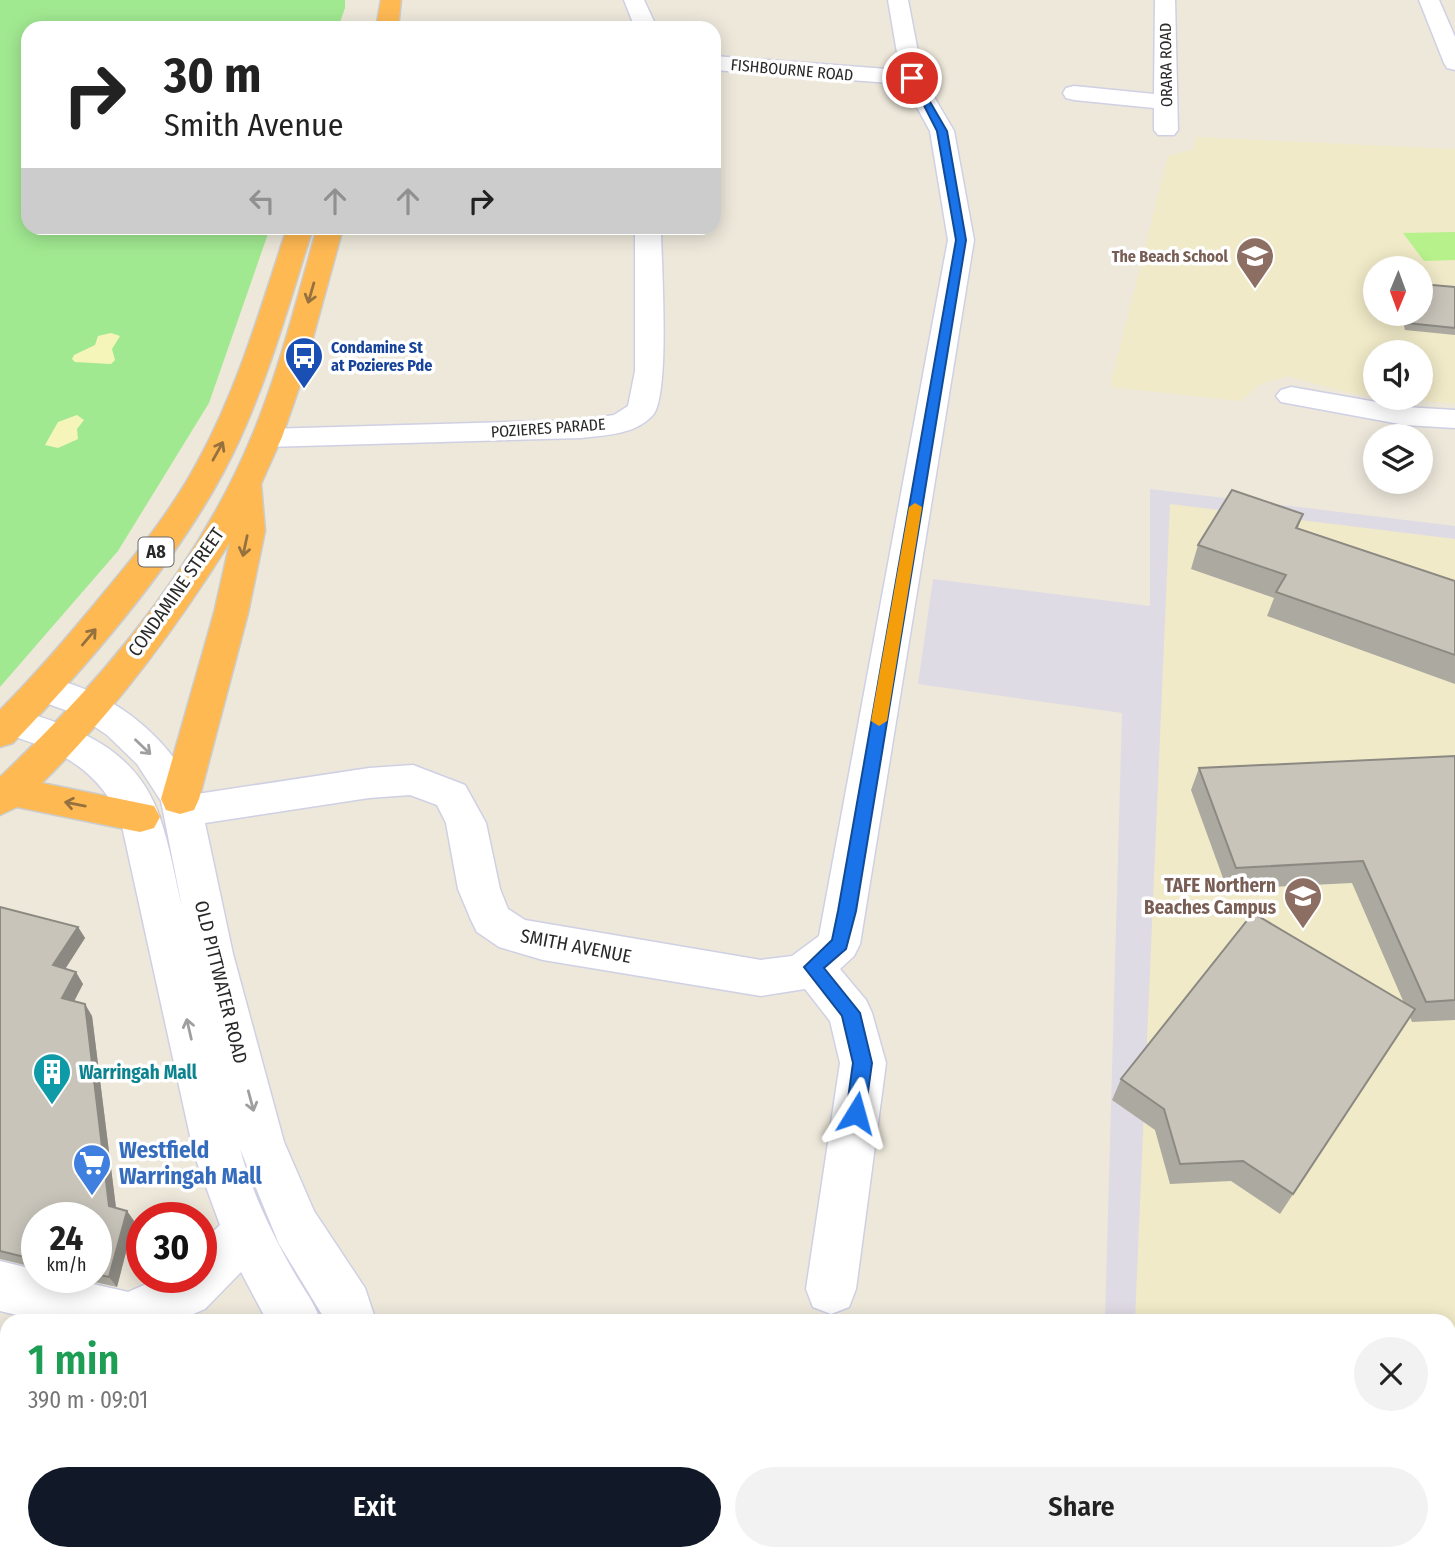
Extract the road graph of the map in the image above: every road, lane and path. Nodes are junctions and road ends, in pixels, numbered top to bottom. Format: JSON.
{"nodes":[{"id":1,"x":391,"y":0,"type":"edge"},
{"id":2,"x":634,"y":0,"type":"edge"},
{"id":3,"x":898,"y":0,"type":"edge"},
{"id":4,"x":1164,"y":0,"type":"edge"},
{"id":5,"x":1429,"y":0,"type":"edge"},
{"id":6,"x":388,"y":21,"type":"edge"},
{"id":7,"x":643,"y":21,"type":"edge"},
{"id":8,"x":1455,"y":63,"type":"edge"},
{"id":9,"x":721,"y":64,"type":"edge"},
{"id":10,"x":912,"y":78,"type":"junction"},
{"id":11,"x":1074,"y":93,"type":"dead end"},
{"id":12,"x":1167,"y":102,"type":"junction"},
{"id":13,"x":1166,"y":130,"type":"dead end"},
{"id":14,"x":298,"y":235,"type":"edge"},
{"id":15,"x":328,"y":235,"type":"edge"},
{"id":16,"x":648,"y":235,"type":"edge"},
{"id":17,"x":1291,"y":396,"type":"dead end"},
{"id":18,"x":1455,"y":419,"type":"edge"},
{"id":19,"x":266,"y":438,"type":"junction"},
{"id":20,"x":247,"y":479,"type":"junction"},
{"id":21,"x":45,"y":690,"type":"junction"},
{"id":22,"x":89,"y":705,"type":"junction"},
{"id":23,"x":6,"y":727,"type":"edge"},
{"id":24,"x":62,"y":737,"type":"junction"},
{"id":25,"x":5,"y":795,"type":"edge"},
{"id":26,"x":182,"y":805,"type":"junction"},
{"id":27,"x":140,"y":817,"type":"junction"},
{"id":28,"x":813,"y":967,"type":"junction"},
{"id":29,"x":247,"y":1232,"type":"junction"},
{"id":30,"x":831,"y":1289,"type":"dead end"},
{"id":31,"x":28,"y":1301,"type":"edge"},
{"id":32,"x":105,"y":1314,"type":"edge"},
{"id":33,"x":138,"y":1314,"type":"edge"},
{"id":34,"x":291,"y":1314,"type":"edge"},
{"id":35,"x":349,"y":1314,"type":"edge"}],
"edges":[{"from":1,"to":6,"type":"highway"},
{"from":2,"to":7,"type":"street"},
{"from":3,"to":10,"type":"street","name":"SMITH AVENUE"},
{"from":4,"to":12,"type":"street","name":"ORARA ROAD"},
{"from":5,"to":8,"type":"street"},
{"from":9,"to":10,"type":"street","name":"FISHBOURNE ROAD"},
{"from":10,"to":28,"type":"street","name":"SMITH AVENUE"},
{"from":11,"to":12,"type":"street"},
{"from":12,"to":13,"type":"street","name":"ORARA ROAD"},
{"from":21,"to":14,"type":"highway","name":"CONDAMINE STREET","number":"A8","one_way":true},
{"from":15,"to":19,"type":"highway","name":"CONDAMINE STREET","number":"A8","one_way":true},
{"from":16,"to":19,"type":"street","name":"POZIERES PARADE"},
{"from":17,"to":18,"type":"street"},
{"from":19,"to":20,"type":"highway","name":"CONDAMINE STREET","number":"A8"},
{"from":20,"to":22,"type":"highway","name":"CONDAMINE STREET","number":"A8"},
{"from":20,"to":26,"type":"highway","one_way":true},
{"from":21,"to":22,"type":"street","name":"OLD PITTWATER ROAD"},
{"from":21,"to":23,"type":"highway","name":"CONDAMINE STREET","number":"A8"},
{"from":22,"to":24,"type":"highway","name":"CONDAMINE STREET","number":"A8"},
{"from":22,"to":26,"type":"street","name":"OLD PITTWATER ROAD","one_way":true},
{"from":23,"to":24,"type":"street","name":"OLD PITTWATER ROAD"},
{"from":24,"to":25,"type":"highway","name":"CONDAMINE STREET","number":"A8"},
{"from":24,"to":27,"type":"street","name":"OLD PITTWATER ROAD"},
{"from":27,"to":25,"type":"highway","one_way":true},
{"from":26,"to":28,"type":"street","name":"SMITH AVENUE"},
{"from":26,"to":35,"type":"street","name":"OLD PITTWATER ROAD","one_way":true},
{"from":29,"to":27,"type":"street","name":"OLD PITTWATER ROAD","one_way":true},
{"from":28,"to":30,"type":"street"},
{"from":29,"to":33,"type":"street"},
{"from":29,"to":34,"type":"street","name":"OLD PITTWATER ROAD"},
{"from":31,"to":32,"type":"street"}]}
